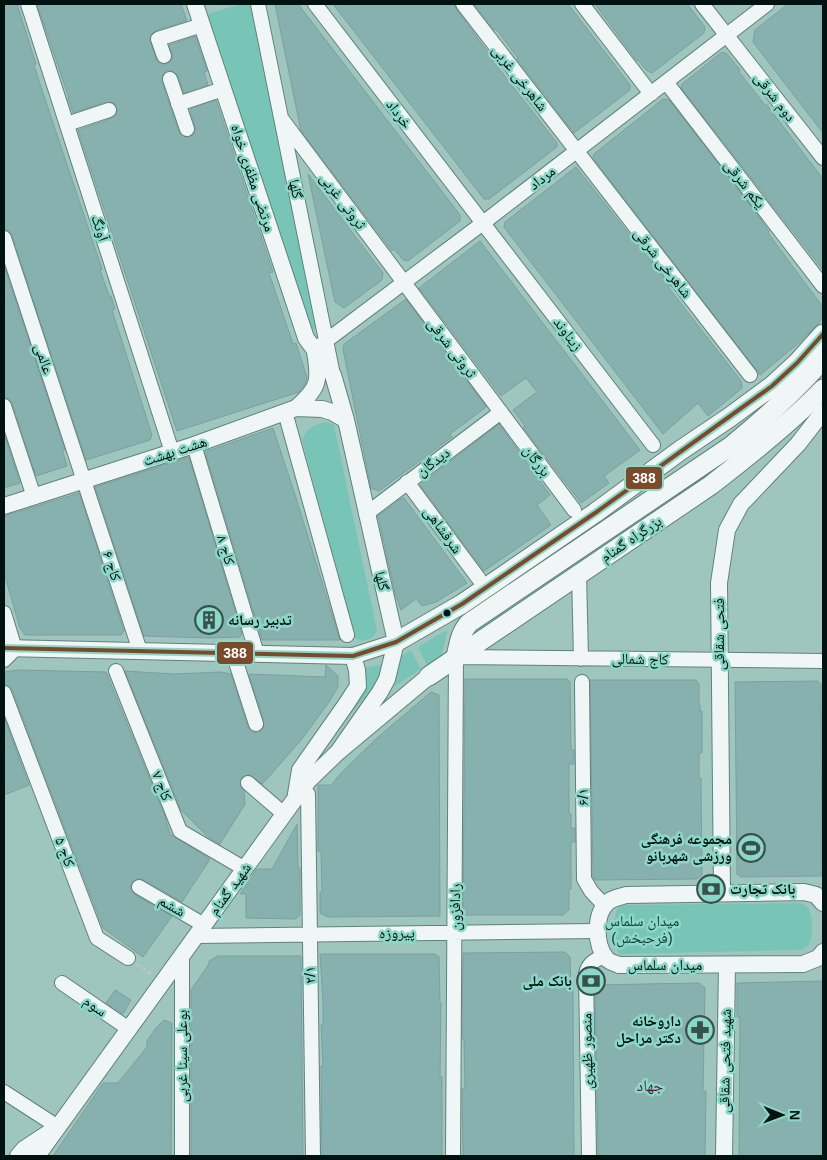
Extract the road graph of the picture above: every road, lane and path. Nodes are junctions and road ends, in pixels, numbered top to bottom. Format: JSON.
{"nodes":[{"id":1,"x":28,"y":4,"type":"edge"},
{"id":2,"x":195,"y":4,"type":"edge"},
{"id":3,"x":258,"y":4,"type":"edge"},
{"id":4,"x":315,"y":4,"type":"edge"},
{"id":5,"x":463,"y":4,"type":"edge"},
{"id":6,"x":582,"y":4,"type":"edge"},
{"id":7,"x":702,"y":4,"type":"edge"},
{"id":8,"x":767,"y":4,"type":"edge"},
{"id":9,"x":202,"y":25,"type":"junction"},
{"id":10,"x":726,"y":35,"type":"junction"},
{"id":11,"x":164,"y":56,"type":"dead end"},
{"id":12,"x":170,"y":79,"type":"dead end"},
{"id":13,"x":666,"y":82,"type":"junction"},
{"id":14,"x":223,"y":89,"type":"junction"},
{"id":15,"x":651,"y":94,"type":"junction"},
{"id":16,"x":178,"y":104,"type":"junction"},
{"id":17,"x":109,"y":110,"type":"dead end"},
{"id":18,"x":281,"y":118,"type":"junction"},
{"id":19,"x":67,"y":124,"type":"junction"},
{"id":20,"x":187,"y":129,"type":"dead end"},
{"id":21,"x":577,"y":151,"type":"junction"},
{"id":22,"x":821,"y":151,"type":"edge"},
{"id":23,"x":483,"y":223,"type":"junction"},
{"id":24,"x":4,"y":238,"type":"edge"},
{"id":25,"x":404,"y":283,"type":"junction"},
{"id":26,"x":823,"y":286,"type":"edge"},
{"id":27,"x":823,"y":334,"type":"edge"},
{"id":28,"x":327,"y":340,"type":"junction"},
{"id":29,"x":314,"y":350,"type":"junction"},
{"id":30,"x":823,"y":360,"type":"edge"},
{"id":31,"x":334,"y":375,"type":"junction"},
{"id":32,"x":750,"y":375,"type":"dead end"},
{"id":33,"x":823,"y":389,"type":"edge"},
{"id":34,"x":4,"y":406,"type":"edge"},
{"id":35,"x":291,"y":410,"type":"junction"},
{"id":36,"x":501,"y":412,"type":"junction"},
{"id":37,"x":823,"y":412,"type":"edge"},
{"id":38,"x":346,"y":420,"type":"junction"},
{"id":39,"x":194,"y":445,"type":"junction"},
{"id":40,"x":653,"y":445,"type":"dead end"},
{"id":41,"x":172,"y":452,"type":"junction"},
{"id":42,"x":84,"y":481,"type":"junction"},
{"id":43,"x":407,"y":482,"type":"junction"},
{"id":44,"x":34,"y":496,"type":"junction"},
{"id":45,"x":4,"y":506,"type":"edge"},
{"id":46,"x":574,"y":510,"type":"dead end"},
{"id":47,"x":366,"y":514,"type":"junction"},
{"id":48,"x":580,"y":573,"type":"junction"},
{"id":49,"x":478,"y":579,"type":"dead end"},
{"id":50,"x":4,"y":613,"type":"edge"},
{"id":51,"x":347,"y":635,"type":"dead end"},
{"id":52,"x":396,"y":642,"type":"junction"},
{"id":53,"x":140,"y":651,"type":"junction"},
{"id":54,"x":8,"y":652,"type":"edge"},
{"id":55,"x":233,"y":653,"type":"junction"},
{"id":56,"x":258,"y":654,"type":"junction"},
{"id":57,"x":353,"y":656,"type":"junction"},
{"id":58,"x":456,"y":657,"type":"junction"},
{"id":59,"x":581,"y":658,"type":"junction"},
{"id":60,"x":719,"y":660,"type":"junction"},
{"id":61,"x":823,"y":661,"type":"edge"},
{"id":62,"x":116,"y":670,"type":"dead end"},
{"id":63,"x":430,"y":676,"type":"joint"},
{"id":64,"x":582,"y":682,"type":"dead end"},
{"id":65,"x":4,"y":693,"type":"edge"},
{"id":66,"x":256,"y":724,"type":"dead end"},
{"id":67,"x":338,"y":752,"type":"junction"},
{"id":68,"x":248,"y":783,"type":"dead end"},
{"id":69,"x":302,"y":797,"type":"junction"},
{"id":70,"x":284,"y":814,"type":"junction"},
{"id":71,"x":245,"y":869,"type":"junction"},
{"id":72,"x":140,"y":887,"type":"dead end"},
{"id":73,"x":722,"y":892,"type":"junction"},
{"id":74,"x":823,"y":903,"type":"edge"},
{"id":75,"x":605,"y":906,"type":"junction"},
{"id":76,"x":200,"y":930,"type":"junction"},
{"id":77,"x":598,"y":931,"type":"junction"},
{"id":78,"x":454,"y":933,"type":"junction"},
{"id":79,"x":310,"y":934,"type":"junction"},
{"id":80,"x":823,"y":955,"type":"edge"},
{"id":81,"x":182,"y":956,"type":"junction"},
{"id":82,"x":604,"y":956,"type":"junction"},
{"id":83,"x":128,"y":958,"type":"joint"},
{"id":84,"x":727,"y":965,"type":"junction"},
{"id":85,"x":163,"y":982,"type":"junction"},
{"id":86,"x":62,"y":983,"type":"dead end"},
{"id":87,"x":129,"y":1029,"type":"junction"},
{"id":88,"x":4,"y":1092,"type":"edge"},
{"id":89,"x":58,"y":1128,"type":"junction"},
{"id":90,"x":18,"y":1156,"type":"edge"},
{"id":91,"x":37,"y":1156,"type":"edge"},
{"id":92,"x":182,"y":1156,"type":"edge"},
{"id":93,"x":313,"y":1156,"type":"edge"},
{"id":94,"x":453,"y":1156,"type":"edge"},
{"id":95,"x":588,"y":1156,"type":"edge"},
{"id":96,"x":724,"y":1156,"type":"edge"}],
"edges":[{"from":1,"to":19,"type":"street","name":"آونگ"},
{"from":2,"to":9,"type":"main road","name":"مرتضی مظفری خواه"},
{"from":3,"to":18,"type":"street","name":"گلها"},
{"from":4,"to":23,"type":"street","name":"خرداد"},
{"from":5,"to":21,"type":"street","name":"شاهرخی غربی"},
{"from":6,"to":15,"type":"street"},
{"from":7,"to":10,"type":"street","name":"دوم شرقی"},
{"from":8,"to":10,"type":"street","name":"مرداد"},
{"from":9,"to":11,"type":"street"},
{"from":9,"to":14,"type":"main road","name":"مرتضی مظفری خواه"},
{"from":10,"to":13,"type":"street","name":"مرداد"},
{"from":10,"to":22,"type":"street","name":"دوم شرقی"},
{"from":12,"to":16,"type":"street"},
{"from":13,"to":15,"type":"street","name":"مرداد"},
{"from":13,"to":26,"type":"street","name":"یکم شرقی"},
{"from":14,"to":16,"type":"street"},
{"from":14,"to":29,"type":"main road","name":"مرتضی مظفری خواه"},
{"from":15,"to":21,"type":"street","name":"مرداد"},
{"from":16,"to":20,"type":"street"},
{"from":17,"to":19,"type":"street"},
{"from":18,"to":25,"type":"street","name":"ثروتی غربی"},
{"from":18,"to":28,"type":"street","name":"گلها"},
{"from":19,"to":41,"type":"street","name":"آونگ"},
{"from":21,"to":23,"type":"street","name":"مرداد"},
{"from":21,"to":32,"type":"street","name":"شاهرخی شرقی"},
{"from":23,"to":25,"type":"street","name":"مرداد"},
{"from":23,"to":40,"type":"street","name":"زیناوند"},
{"from":24,"to":42,"type":"street","name":"عالمی"},
{"from":25,"to":28,"type":"street","name":"مرداد"},
{"from":25,"to":36,"type":"street","name":"ثروتی شرقی"},
{"from":27,"to":52,"type":"highway"},
{"from":28,"to":29,"type":"street","name":"مرداد"},
{"from":28,"to":31,"type":"street","name":"گلها"},
{"from":29,"to":31,"type":"main road","name":"گلها"},
{"from":29,"to":35,"type":"main road"},
{"from":30,"to":58,"type":"highway"},
{"from":31,"to":38,"type":"main road","name":"گلها"},
{"from":33,"to":48,"type":"highway","name":"بزرگراه گمنام"},
{"from":34,"to":44,"type":"street"},
{"from":35,"to":38,"type":"main road","name":"هشت بهشت"},
{"from":35,"to":39,"type":"main road","name":"هشت بهشت"},
{"from":35,"to":51,"type":"street"},
{"from":36,"to":43,"type":"street","name":"دیدگان"},
{"from":36,"to":46,"type":"street","name":"بزرگان"},
{"from":37,"to":60,"type":"main road","name":"فتحی شقاقی"},
{"from":38,"to":47,"type":"main road","name":"گلها"},
{"from":39,"to":41,"type":"main road","name":"هشت بهشت"},
{"from":39,"to":56,"type":"street","name":"کاج ۸"},
{"from":41,"to":42,"type":"main road","name":"هشت بهشت"},
{"from":42,"to":44,"type":"main road","name":"هشت بهشت"},
{"from":42,"to":53,"type":"street","name":"کاج ۶"},
{"from":43,"to":47,"type":"street","name":"دیدگان"},
{"from":43,"to":49,"type":"street","name":"شرفشاهی"},
{"from":44,"to":45,"type":"main road","name":"هشت بهشت"},
{"from":47,"to":52,"type":"main road","name":"گلها"},
{"from":48,"to":58,"type":"highway","name":"بزرگراه گمنام"},
{"from":48,"to":59,"type":"street"},
{"from":50,"to":54,"type":"street"},
{"from":52,"to":57,"type":"main road"},
{"from":52,"to":67,"type":"main road"},
{"from":53,"to":54,"type":"main road"},
{"from":53,"to":55,"type":"main road"},
{"from":55,"to":56,"type":"main road"},
{"from":55,"to":66,"type":"street"},
{"from":56,"to":57,"type":"main road"},
{"from":57,"to":69,"type":"main road"},
{"from":58,"to":59,"type":"street","name":"کاج شمالی"},
{"from":58,"to":63,"type":"highway","name":"بزرگراه گمنام"},
{"from":58,"to":78,"type":"street","name":"رادافزون"},
{"from":59,"to":60,"type":"street","name":"کاج شمالی"},
{"from":60,"to":61,"type":"street","name":"کاج شمالی"},
{"from":60,"to":73,"type":"main road","name":"فتحی شقاقی"},
{"from":62,"to":71,"type":"street","name":"کاج ۷"},
{"from":63,"to":67,"type":"main road","name":"شهید گمنام"},
{"from":64,"to":75,"type":"street","name":"۶/۱"},
{"from":65,"to":83,"type":"street","name":"کاج ۵"},
{"from":67,"to":69,"type":"main road","name":"شهید گمنام"},
{"from":68,"to":70,"type":"street"},
{"from":69,"to":70,"type":"main road","name":"شهید گمنام"},
{"from":69,"to":79,"type":"street","name":"۲/۱"},
{"from":70,"to":71,"type":"main road","name":"شهید گمنام"},
{"from":71,"to":76,"type":"main road","name":"شهید گمنام"},
{"from":72,"to":76,"type":"street","name":"ششم"},
{"from":73,"to":74,"type":"main road"},
{"from":73,"to":75,"type":"main road"},
{"from":75,"to":77,"type":"main road"},
{"from":76,"to":79,"type":"street","name":"پیروزه"},
{"from":76,"to":81,"type":"main road","name":"شهید گمنام"},
{"from":77,"to":78,"type":"street","name":"پیروزه"},
{"from":77,"to":82,"type":"main road"},
{"from":78,"to":79,"type":"street","name":"پیروزه"},
{"from":78,"to":94,"type":"street","name":"رادافزون"},
{"from":79,"to":93,"type":"street","name":"۲/۱"},
{"from":80,"to":84,"type":"main road","name":"میدان سلماس"},
{"from":81,"to":85,"type":"main road","name":"شهید گمنام"},
{"from":81,"to":92,"type":"street","name":"بوعلی سینا غربی"},
{"from":82,"to":84,"type":"main road","name":"میدان سلماس"},
{"from":82,"to":95,"type":"street","name":"منصور ظهیری"},
{"from":83,"to":85,"type":"path"},
{"from":84,"to":96,"type":"main road","name":"شهید فتحی شقاقی"},
{"from":85,"to":87,"type":"main road","name":"شهید گمنام"},
{"from":86,"to":87,"type":"street","name":"سوم"},
{"from":87,"to":89,"type":"main road","name":"شهید گمنام"},
{"from":88,"to":89,"type":"street"},
{"from":89,"to":90,"type":"main road","name":"شهید گمنام"},
{"from":89,"to":91,"type":"main road","name":"شهید گمنام"}]}
